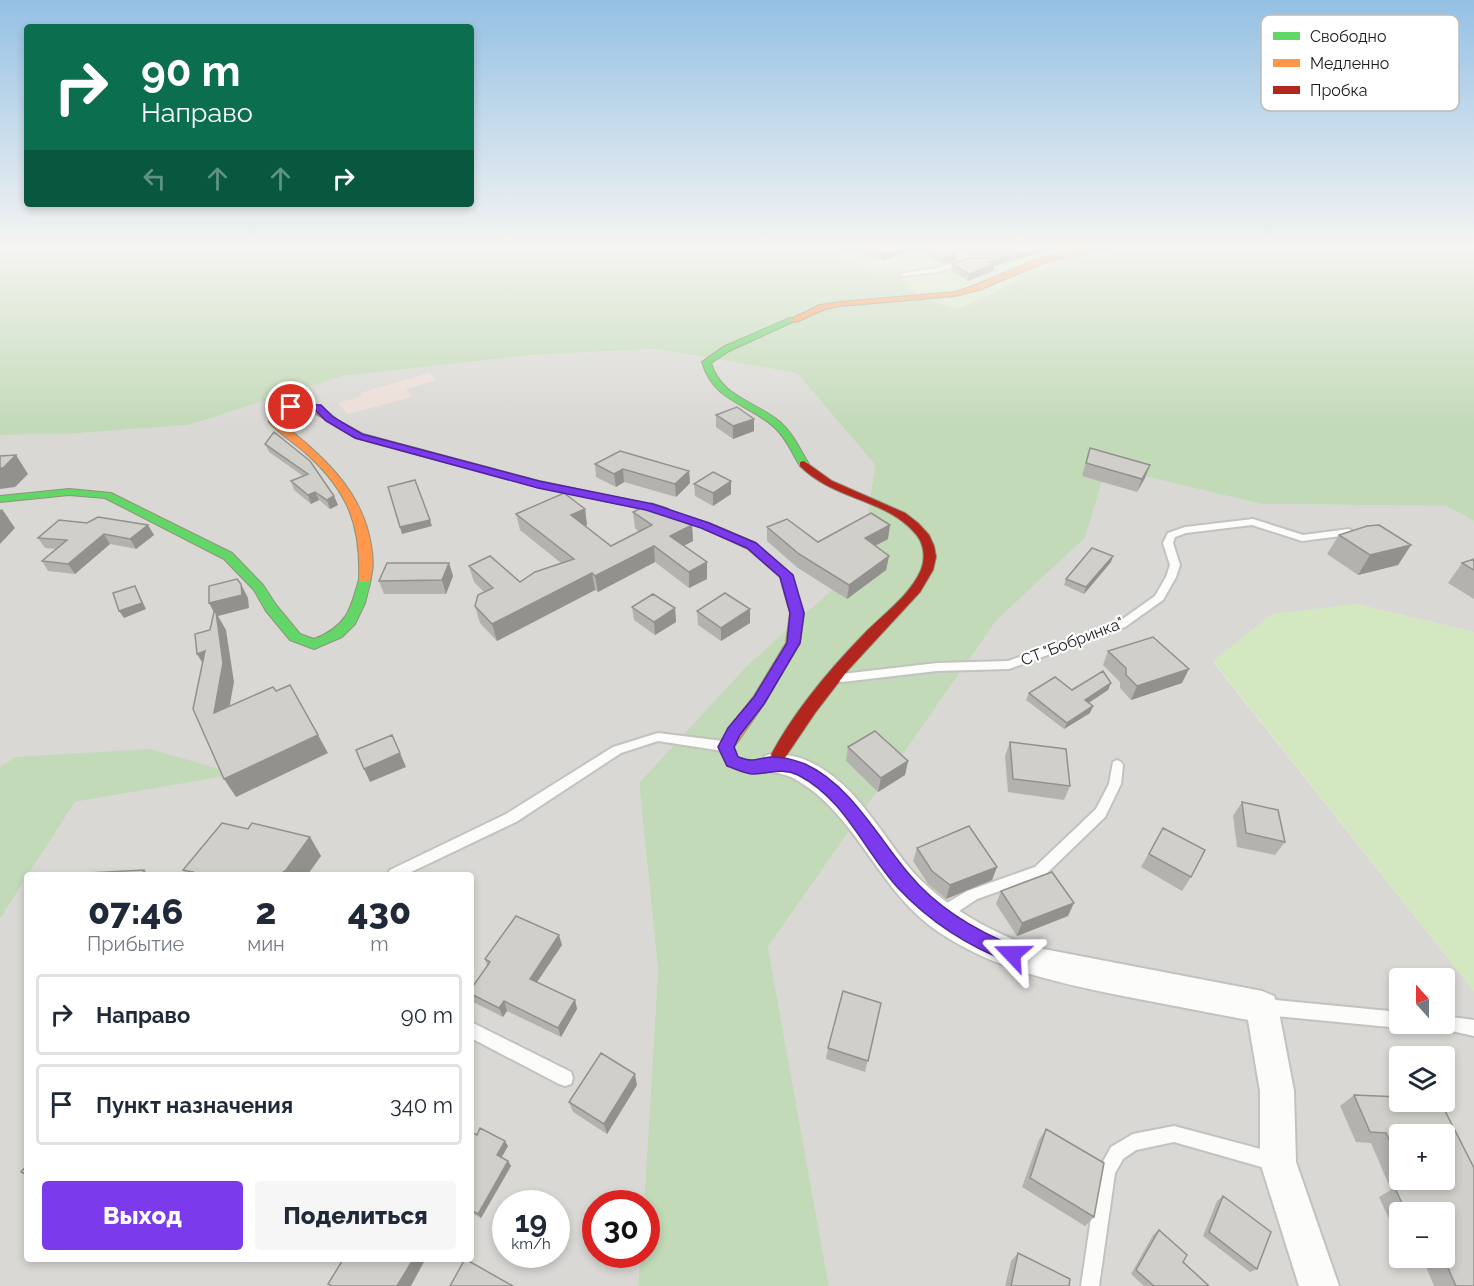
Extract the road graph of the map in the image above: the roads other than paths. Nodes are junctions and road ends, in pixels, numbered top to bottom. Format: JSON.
{"nodes":[{"id":1,"x":835,"y":306,"type":"edge"},
{"id":2,"x":0,"y":499,"type":"edge"},
{"id":3,"x":1349,"y":531,"type":"edge"},
{"id":4,"x":836,"y":679,"type":"junction"},
{"id":5,"x":726,"y":747,"type":"junction"},
{"id":6,"x":774,"y":764,"type":"junction"},
{"id":7,"x":1117,"y":765,"type":"dead end"},
{"id":8,"x":398,"y":872,"type":"edge"},
{"id":9,"x":940,"y":915,"type":"junction"},
{"id":10,"x":1262,"y":1007,"type":"junction"},
{"id":11,"x":1389,"y":1019,"type":"edge"},
{"id":12,"x":1455,"y":1025,"type":"edge"},
{"id":13,"x":1474,"y":1028,"type":"edge"},
{"id":14,"x":474,"y":1032,"type":"edge"},
{"id":15,"x":565,"y":1078,"type":"dead end"},
{"id":16,"x":1278,"y":1162,"type":"junction"},
{"id":17,"x":1090,"y":1286,"type":"edge"},
{"id":18,"x":1319,"y":1286,"type":"edge"}],
"edges":[{"from":1,"to":4,"type":"street"},
{"from":2,"to":5,"type":"street"},
{"from":3,"to":4,"type":"lane","name":"СТ \"Бобринка\""},
{"from":4,"to":6,"type":"street"},
{"from":5,"to":6,"type":"street"},
{"from":5,"to":8,"type":"lane"},
{"from":6,"to":9,"type":"street"},
{"from":7,"to":9,"type":"lane"},
{"from":9,"to":10,"type":"street"},
{"from":10,"to":11,"type":"lane"},
{"from":10,"to":16,"type":"street"},
{"from":12,"to":13,"type":"lane"},
{"from":14,"to":15,"type":"lane"},
{"from":16,"to":17,"type":"lane"},
{"from":16,"to":18,"type":"street"}]}
